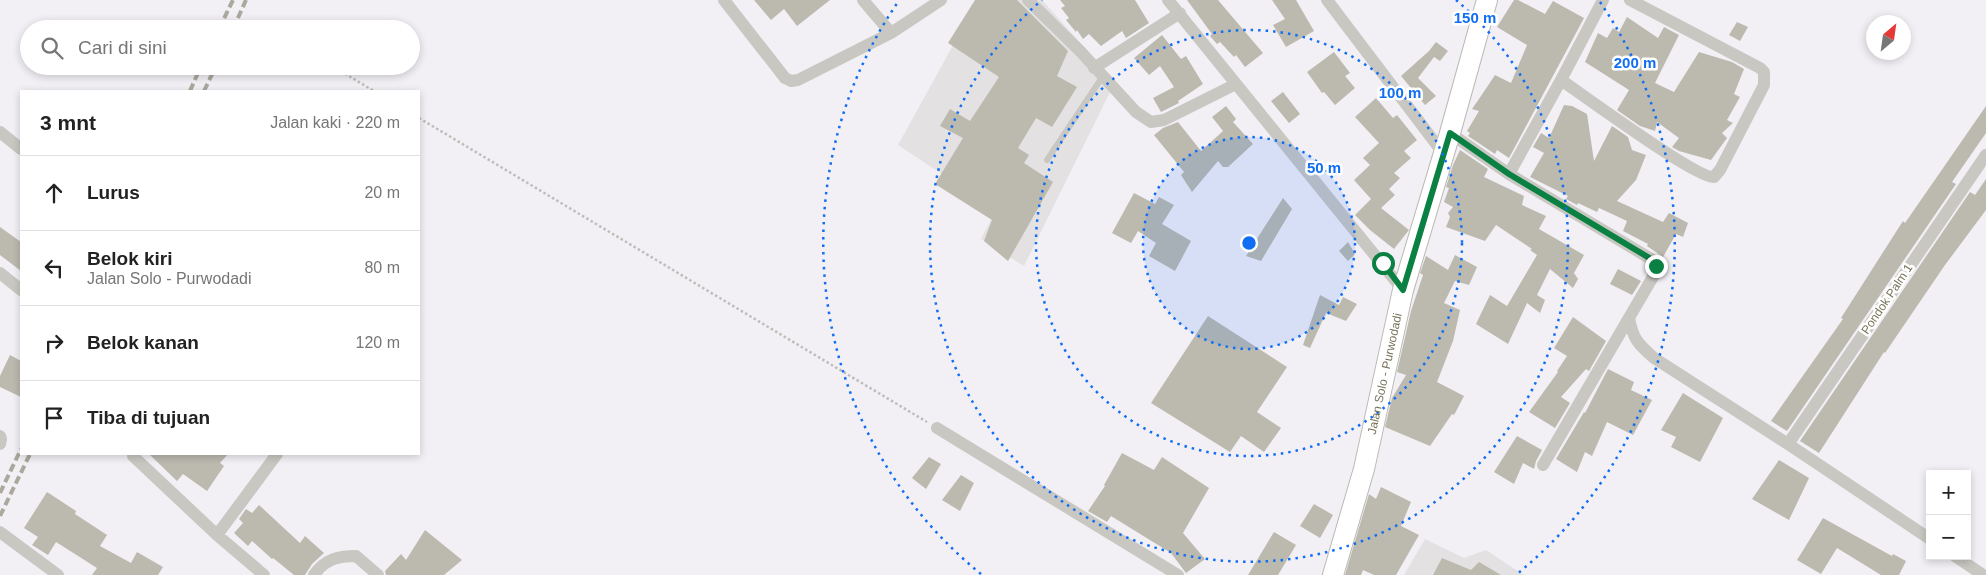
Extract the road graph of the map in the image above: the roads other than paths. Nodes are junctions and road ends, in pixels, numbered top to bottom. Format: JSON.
{"nodes":[{"id":1,"x":863,"y":0,"type":"edge"},
{"id":2,"x":941,"y":0,"type":"edge"},
{"id":3,"x":1028,"y":0,"type":"edge"},
{"id":4,"x":1168,"y":0,"type":"edge"},
{"id":5,"x":1327,"y":0,"type":"edge"},
{"id":6,"x":1487,"y":0,"type":"edge"},
{"id":7,"x":1603,"y":0,"type":"edge"},
{"id":8,"x":1630,"y":0,"type":"edge"},
{"id":9,"x":729,"y":2,"type":"edge"},
{"id":10,"x":1180,"y":13,"type":"junction"},
{"id":11,"x":891,"y":33,"type":"junction"},
{"id":12,"x":1099,"y":72,"type":"junction"},
{"id":13,"x":1560,"y":80,"type":"junction"},
{"id":14,"x":1236,"y":84,"type":"junction"},
{"id":15,"x":0,"y":132,"type":"edge"},
{"id":16,"x":1450,"y":133,"type":"junction"},
{"id":17,"x":20,"y":148,"type":"edge"},
{"id":18,"x":1443,"y":153,"type":"junction"},
{"id":19,"x":1986,"y":155,"type":"edge"},
{"id":20,"x":1047,"y":160,"type":"dead end"},
{"id":21,"x":1509,"y":174,"type":"junction"},
{"id":22,"x":0,"y":273,"type":"edge"},
{"id":23,"x":20,"y":289,"type":"edge"},
{"id":24,"x":1403,"y":290,"type":"junction"},
{"id":25,"x":1629,"y":318,"type":"junction"},
{"id":26,"x":936,"y":428,"type":"road end"},
{"id":27,"x":0,"y":436,"type":"edge"},
{"id":28,"x":0,"y":444,"type":"edge"},
{"id":29,"x":1788,"y":444,"type":"junction"},
{"id":30,"x":276,"y":455,"type":"edge"},
{"id":31,"x":133,"y":456,"type":"dead end"},
{"id":32,"x":1543,"y":465,"type":"dead end"},
{"id":33,"x":0,"y":532,"type":"edge"},
{"id":34,"x":217,"y":536,"type":"junction"},
{"id":35,"x":1926,"y":536,"type":"edge"},
{"id":36,"x":1961,"y":560,"type":"edge"},
{"id":37,"x":58,"y":575,"type":"edge"},
{"id":38,"x":264,"y":575,"type":"edge"},
{"id":39,"x":314,"y":575,"type":"edge"},
{"id":40,"x":378,"y":575,"type":"edge"},
{"id":41,"x":1178,"y":575,"type":"edge"},
{"id":42,"x":1333,"y":575,"type":"edge"},
{"id":43,"x":1983,"y":575,"type":"edge"}],
"edges":[{"from":1,"to":11,"type":"street"},
{"from":2,"to":11,"type":"street"},
{"from":3,"to":12,"type":"street"},
{"from":4,"to":10,"type":"street"},
{"from":5,"to":18,"type":"street"},
{"from":6,"to":16,"type":"main road","name":"Jalan Solo - Purwodadi"},
{"from":7,"to":13,"type":"street"},
{"from":8,"to":13,"type":"street"},
{"from":9,"to":11,"type":"street"},
{"from":10,"to":12,"type":"street"},
{"from":10,"to":14,"type":"street"},
{"from":12,"to":14,"type":"street"},
{"from":12,"to":20,"type":"lane"},
{"from":13,"to":21,"type":"street"},
{"from":14,"to":24,"type":"street"},
{"from":15,"to":17,"type":"street"},
{"from":16,"to":18,"type":"main road","name":"Jalan Solo - Purwodadi"},
{"from":16,"to":21,"type":"street"},
{"from":18,"to":24,"type":"main road","name":"Jalan Solo - Purwodadi"},
{"from":19,"to":29,"type":"street","name":"Pondok Palm 1"},
{"from":21,"to":25,"type":"street"},
{"from":22,"to":23,"type":"street"},
{"from":24,"to":42,"type":"main road","name":"Jalan Solo - Purwodadi"},
{"from":25,"to":29,"type":"street"},
{"from":25,"to":32,"type":"street"},
{"from":26,"to":41,"type":"street"},
{"from":27,"to":28,"type":"street"},
{"from":29,"to":35,"type":"street"},
{"from":30,"to":34,"type":"street"},
{"from":31,"to":34,"type":"street"},
{"from":33,"to":37,"type":"street"},
{"from":34,"to":38,"type":"street"},
{"from":36,"to":43,"type":"street"},
{"from":39,"to":40,"type":"street"}]}
